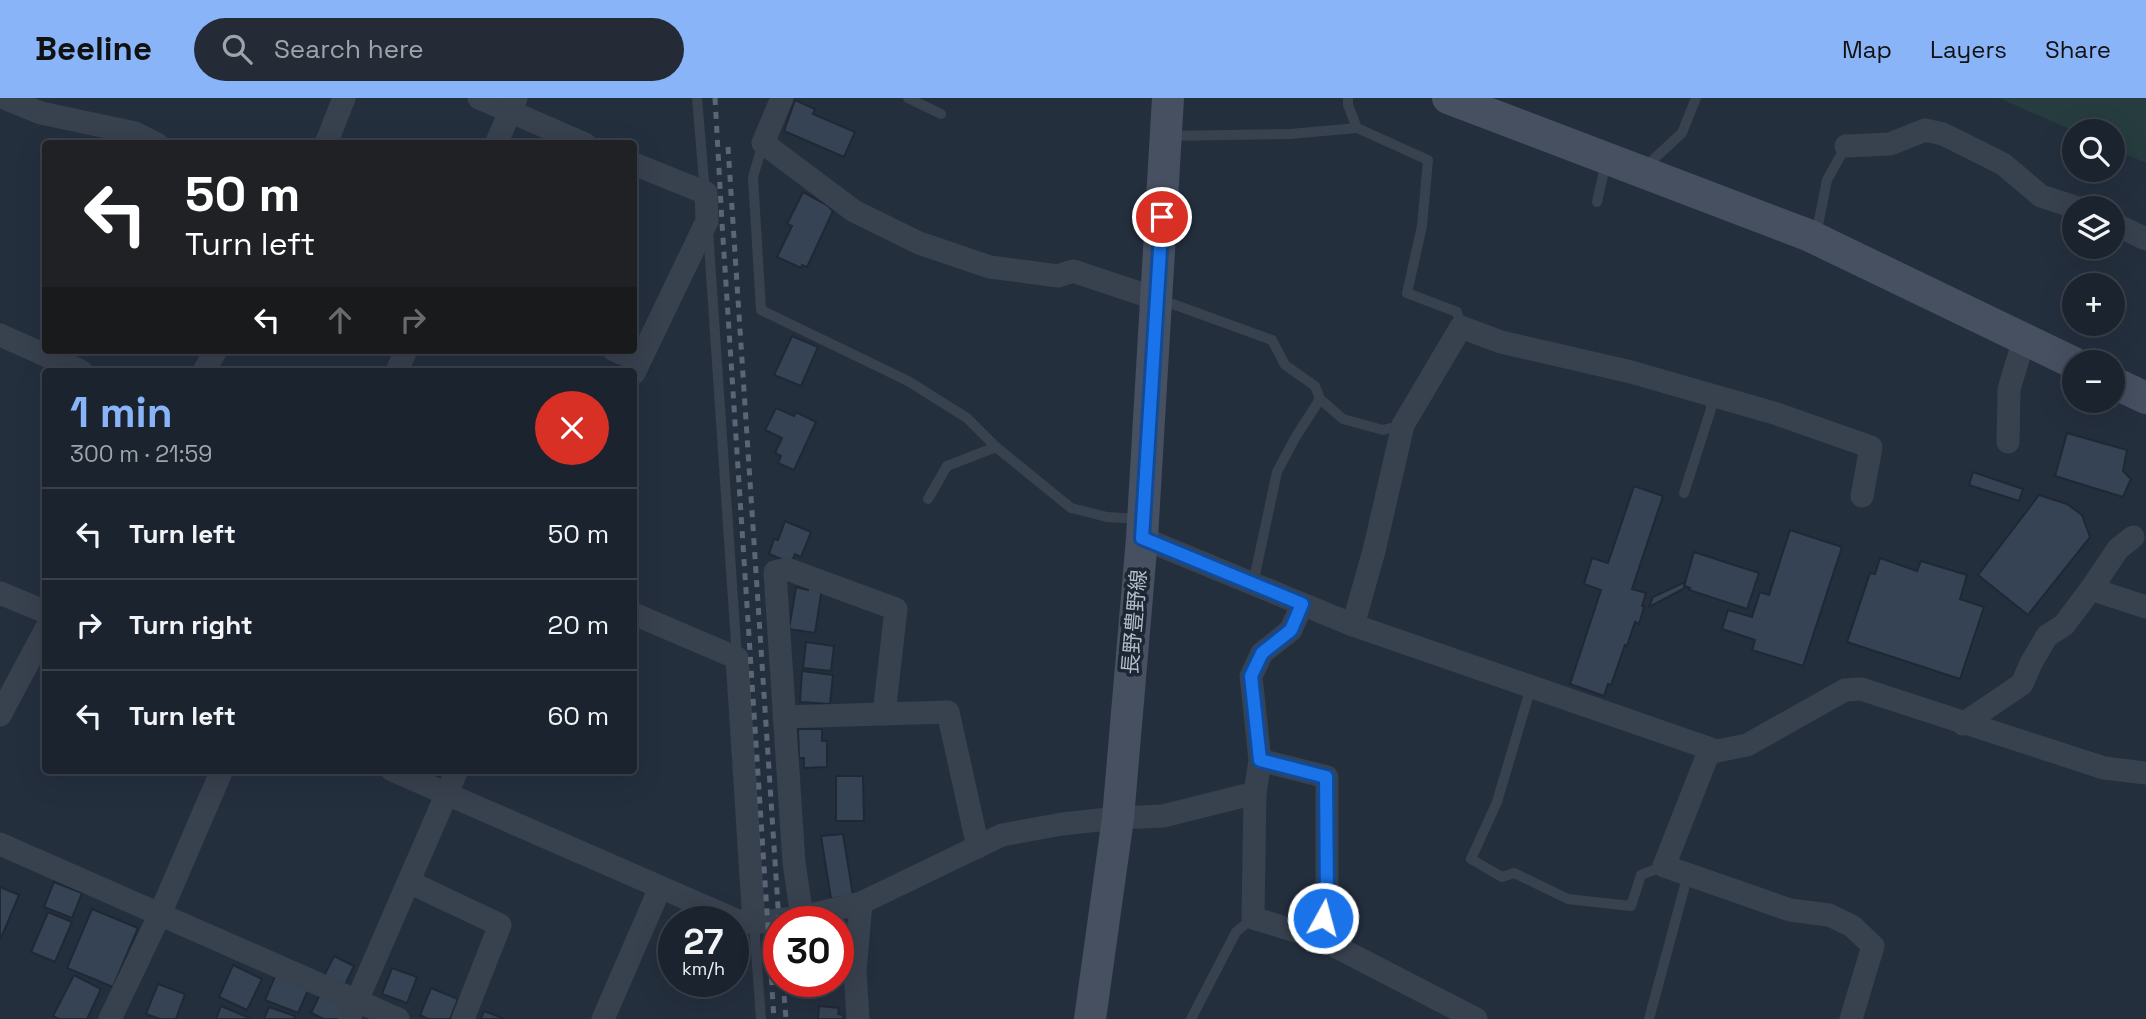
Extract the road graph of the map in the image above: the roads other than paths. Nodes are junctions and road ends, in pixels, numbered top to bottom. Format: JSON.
{"nodes":[{"id":1,"x":4,"y":98,"type":"edge"},
{"id":2,"x":344,"y":98,"type":"edge"},
{"id":3,"x":480,"y":98,"type":"edge"},
{"id":4,"x":698,"y":98,"type":"edge"},
{"id":5,"x":782,"y":98,"type":"edge"},
{"id":6,"x":908,"y":98,"type":"edge"},
{"id":7,"x":1168,"y":98,"type":"edge"},
{"id":8,"x":1348,"y":98,"type":"edge"},
{"id":9,"x":1448,"y":98,"type":"edge"},
{"id":10,"x":1696,"y":98,"type":"edge"},
{"id":11,"x":513,"y":105,"type":"edge"},
{"id":12,"x":941,"y":114,"type":"dead end"},
{"id":13,"x":1357,"y":128,"type":"junction"},
{"id":14,"x":1166,"y":136,"type":"junction"},
{"id":15,"x":149,"y":140,"type":"edge"},
{"id":16,"x":328,"y":140,"type":"edge"},
{"id":17,"x":498,"y":140,"type":"edge"},
{"id":18,"x":578,"y":140,"type":"edge"},
{"id":19,"x":763,"y":143,"type":"junction"},
{"id":20,"x":1846,"y":146,"type":"joint"},
{"id":21,"x":1607,"y":159,"type":"junction"},
{"id":22,"x":637,"y":164,"type":"edge"},
{"id":23,"x":1641,"y":171,"type":"junction"},
{"id":24,"x":706,"y":193,"type":"junction"},
{"id":25,"x":1597,"y":202,"type":"dead end"},
{"id":26,"x":2062,"y":203,"type":"edge"},
{"id":27,"x":708,"y":220,"type":"junction"},
{"id":28,"x":2125,"y":229,"type":"edge"},
{"id":29,"x":1815,"y":239,"type":"junction"},
{"id":30,"x":2146,"y":239,"type":"edge"},
{"id":31,"x":1157,"y":299,"type":"junction"},
{"id":32,"x":1461,"y":327,"type":"junction"},
{"id":33,"x":0,"y":335,"type":"edge"},
{"id":34,"x":2024,"y":339,"type":"junction"},
{"id":35,"x":42,"y":354,"type":"edge"},
{"id":36,"x":43,"y":354,"type":"edge"},
{"id":37,"x":619,"y":354,"type":"edge"},
{"id":38,"x":2062,"y":357,"type":"edge"},
{"id":39,"x":636,"y":367,"type":"edge"},
{"id":40,"x":74,"y":368,"type":"edge"},
{"id":41,"x":2125,"y":388,"type":"edge"},
{"id":42,"x":1711,"y":395,"type":"junction"},
{"id":43,"x":2146,"y":398,"type":"edge"},
{"id":44,"x":1320,"y":399,"type":"junction"},
{"id":45,"x":1403,"y":425,"type":"junction"},
{"id":46,"x":2008,"y":442,"type":"dead end"},
{"id":47,"x":996,"y":447,"type":"junction"},
{"id":48,"x":1684,"y":494,"type":"dead end"},
{"id":49,"x":1862,"y":496,"type":"dead end"},
{"id":50,"x":928,"y":499,"type":"dead end"},
{"id":51,"x":1142,"y":529,"type":"junction"},
{"id":52,"x":2133,"y":537,"type":"dead end"},
{"id":53,"x":1253,"y":584,"type":"junction"},
{"id":54,"x":2091,"y":589,"type":"junction"},
{"id":55,"x":0,"y":593,"type":"edge"},
{"id":56,"x":1302,"y":604,"type":"junction"},
{"id":57,"x":2146,"y":607,"type":"edge"},
{"id":58,"x":42,"y":610,"type":"edge"},
{"id":59,"x":637,"y":615,"type":"edge"},
{"id":60,"x":1353,"y":625,"type":"junction"},
{"id":61,"x":42,"y":636,"type":"edge"},
{"id":62,"x":737,"y":658,"type":"junction"},
{"id":63,"x":1531,"y":687,"type":"junction"},
{"id":64,"x":884,"y":714,"type":"junction"},
{"id":65,"x":0,"y":715,"type":"edge"},
{"id":66,"x":784,"y":717,"type":"junction"},
{"id":67,"x":1963,"y":724,"type":"junction"},
{"id":68,"x":1710,"y":749,"type":"junction"},
{"id":69,"x":1260,"y":760,"type":"junction"},
{"id":70,"x":2146,"y":773,"type":"edge"},
{"id":71,"x":220,"y":774,"type":"edge"},
{"id":72,"x":401,"y":774,"type":"edge"},
{"id":73,"x":455,"y":774,"type":"edge"},
{"id":74,"x":1255,"y":793,"type":"junction"},
{"id":75,"x":446,"y":794,"type":"junction"},
{"id":76,"x":1118,"y":818,"type":"junction"},
{"id":77,"x":0,"y":844,"type":"edge"},
{"id":78,"x":978,"y":847,"type":"junction"},
{"id":79,"x":1664,"y":866,"type":"junction"},
{"id":80,"x":1688,"y":874,"type":"junction"},
{"id":81,"x":409,"y":882,"type":"junction"},
{"id":82,"x":660,"y":888,"type":"junction"},
{"id":83,"x":861,"y":903,"type":"junction"},
{"id":84,"x":800,"y":906,"type":"edge"},
{"id":85,"x":848,"y":906,"type":"edge"},
{"id":86,"x":160,"y":914,"type":"junction"},
{"id":87,"x":1253,"y":918,"type":"junction"},
{"id":88,"x":763,"y":922,"type":"edge"},
{"id":89,"x":754,"y":923,"type":"junction"},
{"id":90,"x":1319,"y":938,"type":"junction"},
{"id":91,"x":353,"y":1010,"type":"edge"},
{"id":92,"x":1450,"y":1012,"type":"edge"},
{"id":93,"x":110,"y":1019,"type":"edge"},
{"id":94,"x":398,"y":1019,"type":"edge"},
{"id":95,"x":463,"y":1019,"type":"edge"},
{"id":96,"x":603,"y":1019,"type":"edge"},
{"id":97,"x":761,"y":1019,"type":"edge"},
{"id":98,"x":858,"y":1019,"type":"edge"},
{"id":99,"x":1090,"y":1019,"type":"edge"},
{"id":100,"x":1191,"y":1019,"type":"edge"},
{"id":101,"x":1476,"y":1019,"type":"edge"},
{"id":102,"x":1649,"y":1019,"type":"edge"},
{"id":103,"x":1850,"y":1019,"type":"edge"}],
"edges":[{"from":1,"to":15,"type":"street"},
{"from":2,"to":16,"type":"street"},
{"from":3,"to":11,"type":"street"},
{"from":4,"to":24,"type":"lane"},
{"from":5,"to":19,"type":"street"},
{"from":6,"to":12,"type":"lane"},
{"from":7,"to":14,"type":"main road","name":"長野豊野線"},
{"from":8,"to":13,"type":"lane"},
{"from":9,"to":21,"type":"main road"},
{"from":10,"to":23,"type":"lane"},
{"from":11,"to":17,"type":"street"},
{"from":11,"to":18,"type":"street"},
{"from":13,"to":14,"type":"lane"},
{"from":13,"to":32,"type":"lane"},
{"from":14,"to":31,"type":"main road","name":"長野豊野線"},
{"from":19,"to":31,"type":"street"},
{"from":19,"to":47,"type":"lane"},
{"from":20,"to":26,"type":"street"},
{"from":20,"to":29,"type":"lane"},
{"from":21,"to":23,"type":"main road"},
{"from":21,"to":25,"type":"lane"},
{"from":22,"to":24,"type":"street"},
{"from":23,"to":29,"type":"main road"},
{"from":24,"to":27,"type":"street"},
{"from":27,"to":39,"type":"street"},
{"from":27,"to":62,"type":"lane"},
{"from":28,"to":30,"type":"street"},
{"from":29,"to":34,"type":"main road"},
{"from":31,"to":44,"type":"lane"},
{"from":31,"to":51,"type":"main road","name":"長野豊野線"},
{"from":32,"to":42,"type":"street"},
{"from":32,"to":45,"type":"street"},
{"from":33,"to":35,"type":"street"},
{"from":34,"to":38,"type":"main road"},
{"from":34,"to":46,"type":"street"},
{"from":36,"to":40,"type":"street"},
{"from":37,"to":39,"type":"street"},
{"from":41,"to":43,"type":"main road"},
{"from":42,"to":48,"type":"lane"},
{"from":42,"to":49,"type":"street"},
{"from":44,"to":45,"type":"lane"},
{"from":44,"to":53,"type":"lane"},
{"from":45,"to":60,"type":"street"},
{"from":47,"to":50,"type":"lane"},
{"from":47,"to":51,"type":"lane"},
{"from":51,"to":53,"type":"street"},
{"from":51,"to":76,"type":"main road","name":"長野豊野線"},
{"from":52,"to":54,"type":"street"},
{"from":53,"to":56,"type":"street"},
{"from":54,"to":57,"type":"street"},
{"from":54,"to":67,"type":"street"},
{"from":55,"to":58,"type":"street"},
{"from":56,"to":60,"type":"street"},
{"from":56,"to":69,"type":"street"},
{"from":59,"to":62,"type":"street"},
{"from":60,"to":63,"type":"street"},
{"from":61,"to":65,"type":"street"},
{"from":62,"to":89,"type":"street"},
{"from":63,"to":68,"type":"street"},
{"from":63,"to":79,"type":"lane"},
{"from":64,"to":66,"type":"street"},
{"from":64,"to":66,"type":"street"},
{"from":64,"to":78,"type":"street"},
{"from":66,"to":84,"type":"street"},
{"from":67,"to":68,"type":"street"},
{"from":67,"to":70,"type":"street"},
{"from":68,"to":79,"type":"street"},
{"from":69,"to":74,"type":"street"},
{"from":69,"to":90,"type":"street"},
{"from":71,"to":86,"type":"street"},
{"from":72,"to":75,"type":"street"},
{"from":73,"to":75,"type":"street"},
{"from":74,"to":76,"type":"street"},
{"from":74,"to":87,"type":"street"},
{"from":75,"to":81,"type":"street"},
{"from":75,"to":82,"type":"street"},
{"from":76,"to":78,"type":"street"},
{"from":76,"to":99,"type":"main road","name":"長野豊野線"},
{"from":77,"to":86,"type":"street"},
{"from":78,"to":83,"type":"street"},
{"from":79,"to":80,"type":"street"},
{"from":80,"to":102,"type":"lane"},
{"from":80,"to":103,"type":"street"},
{"from":81,"to":91,"type":"street"},
{"from":81,"to":95,"type":"street"},
{"from":82,"to":89,"type":"street"},
{"from":82,"to":96,"type":"street"},
{"from":83,"to":85,"type":"street"},
{"from":83,"to":98,"type":"street"},
{"from":86,"to":91,"type":"street"},
{"from":86,"to":93,"type":"street"},
{"from":87,"to":90,"type":"street"},
{"from":87,"to":100,"type":"lane"},
{"from":88,"to":89,"type":"street"},
{"from":89,"to":97,"type":"lane"},
{"from":90,"to":92,"type":"street"},
{"from":91,"to":94,"type":"street"},
{"from":92,"to":101,"type":"street"}]}
